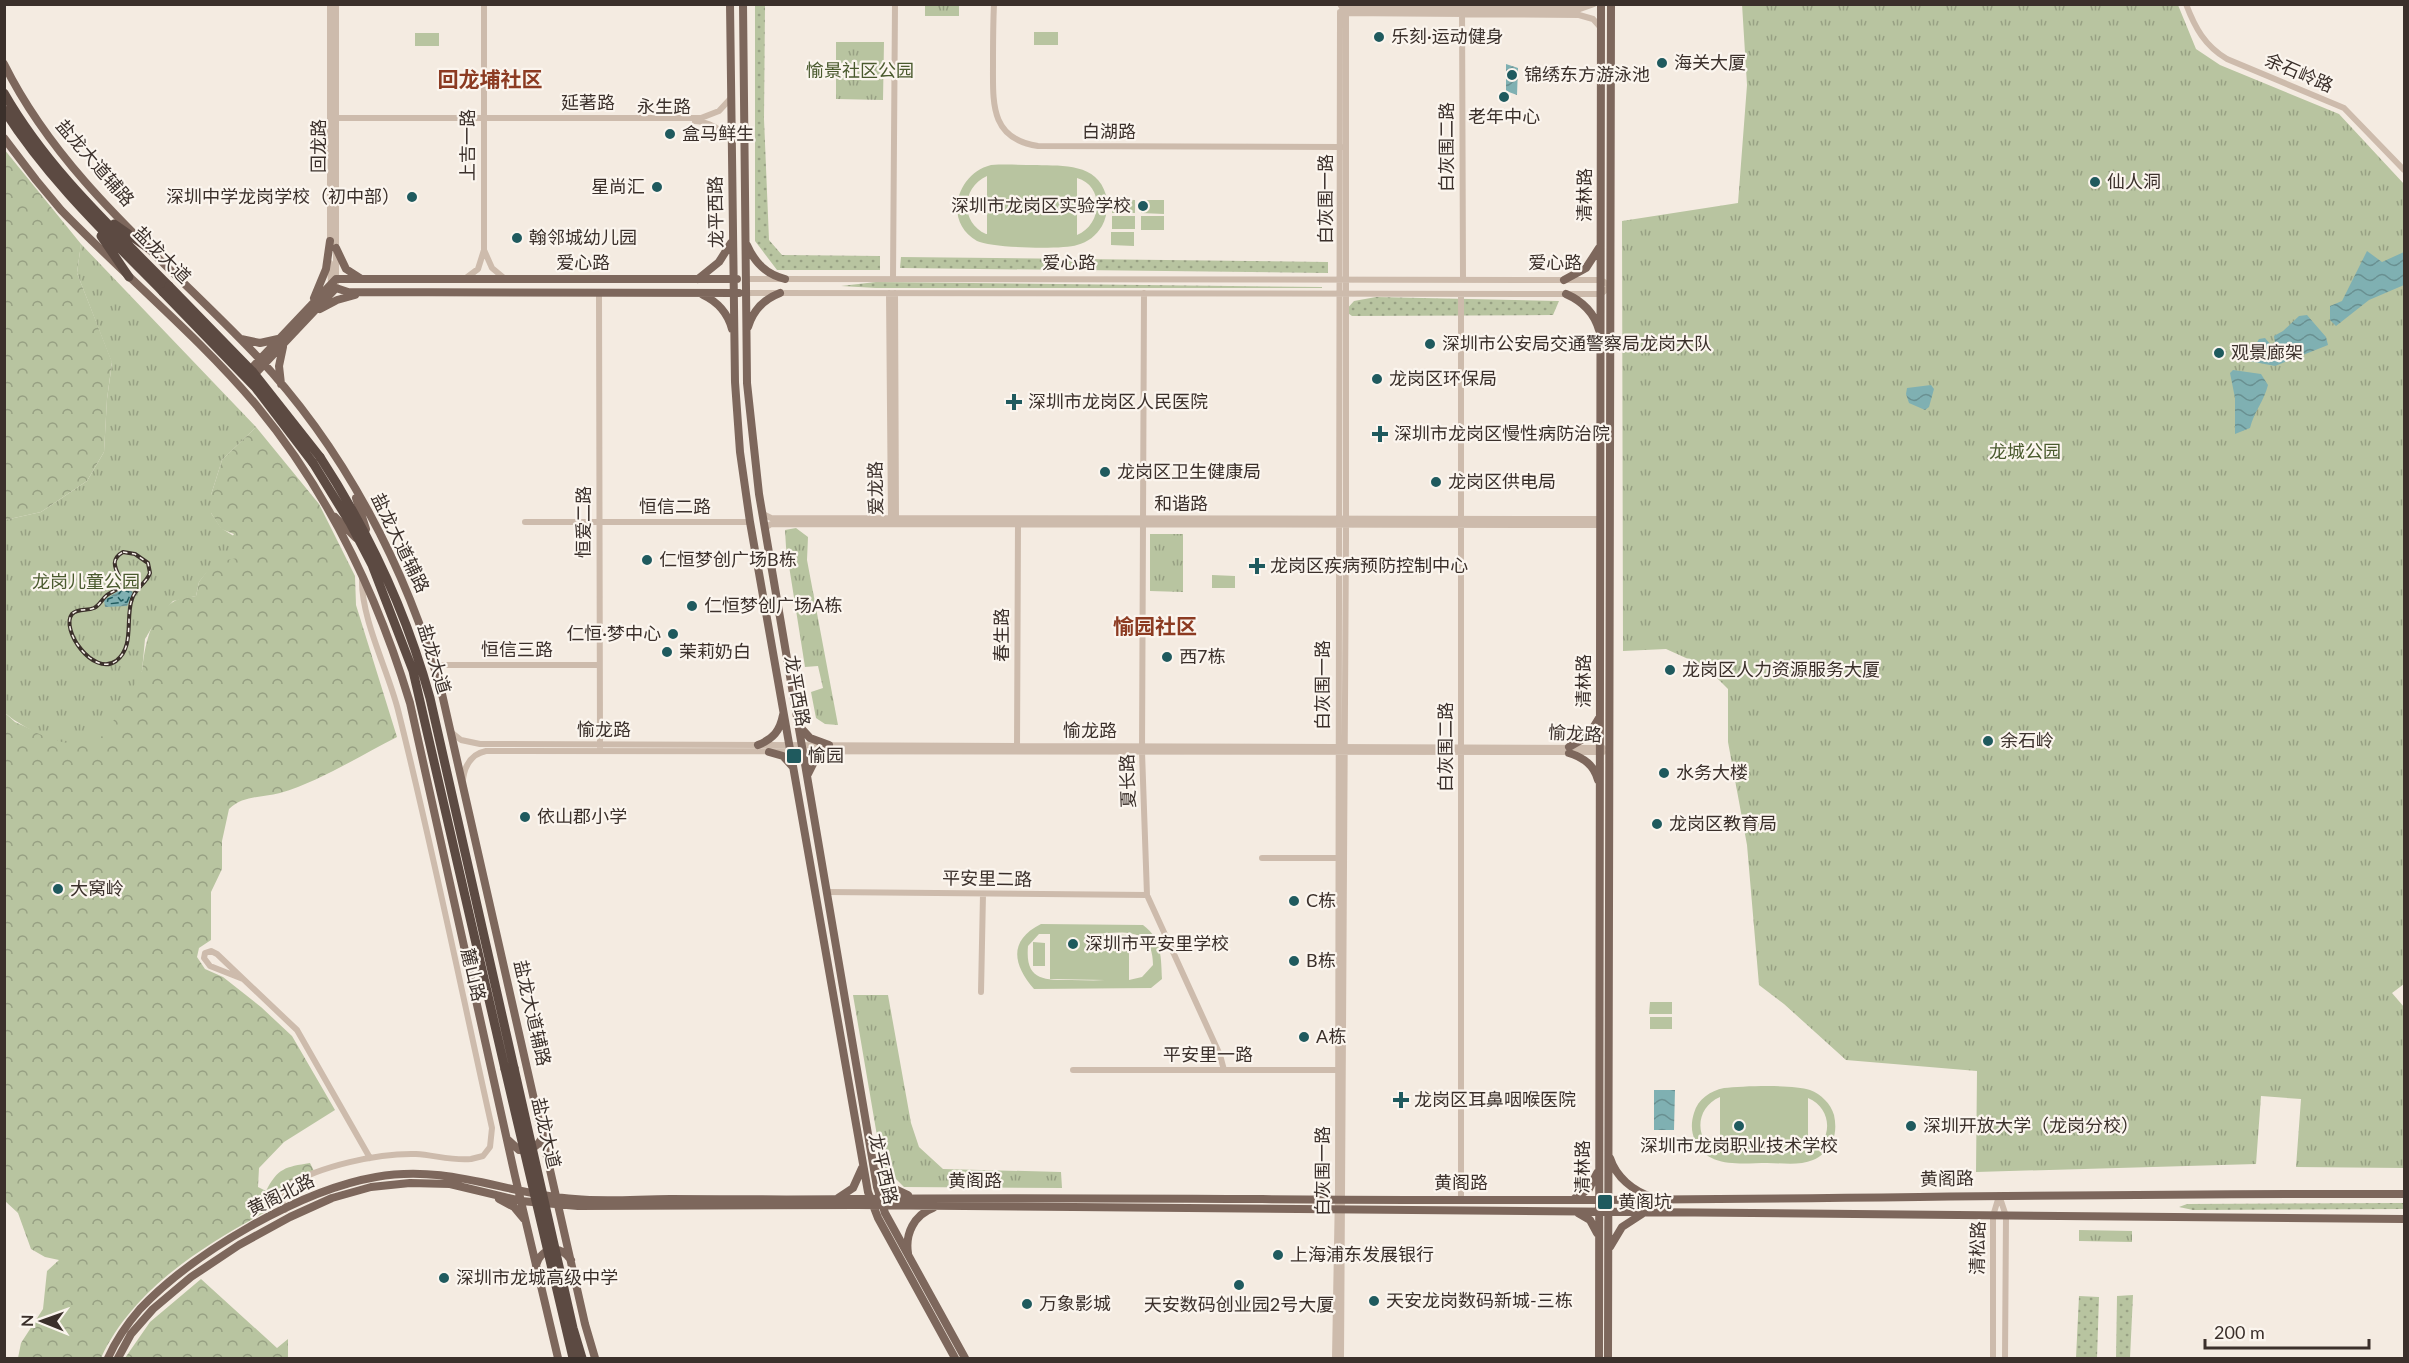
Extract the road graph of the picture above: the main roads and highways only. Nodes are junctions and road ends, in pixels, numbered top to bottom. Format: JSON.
{"nodes":[{"id":1,"x":730,"y":4,"type":"edge"},
{"id":2,"x":742,"y":4,"type":"edge"},
{"id":3,"x":1601,"y":4,"type":"edge"},
{"id":4,"x":1611,"y":4,"type":"edge"},
{"id":5,"x":4,"y":64,"type":"edge"},
{"id":6,"x":4,"y":93,"type":"edge"},
{"id":7,"x":4,"y":110,"type":"edge"},
{"id":8,"x":4,"y":138,"type":"edge"},
{"id":9,"x":91,"y":214,"type":"junction"},
{"id":10,"x":745,"y":236,"type":"junction"},
{"id":11,"x":733,"y":237,"type":"junction"},
{"id":12,"x":1601,"y":239,"type":"junction"},
{"id":13,"x":154,"y":252,"type":"junction"},
{"id":14,"x":129,"y":277,"type":"junction"},
{"id":15,"x":364,"y":279,"type":"junction"},
{"id":16,"x":702,"y":279,"type":"junction"},
{"id":17,"x":733,"y":279,"type":"junction"},
{"id":18,"x":745,"y":279,"type":"junction"},
{"id":19,"x":785,"y":279,"type":"road end"},
{"id":20,"x":1564,"y":280,"type":"road end"},
{"id":21,"x":334,"y":284,"type":"junction"},
{"id":22,"x":371,"y":292,"type":"junction"},
{"id":23,"x":703,"y":293,"type":"junction"},
{"id":24,"x":734,"y":293,"type":"junction"},
{"id":25,"x":745,"y":293,"type":"junction"},
{"id":26,"x":780,"y":293,"type":"road end"},
{"id":27,"x":1566,"y":294,"type":"road end"},
{"id":28,"x":311,"y":305,"type":"junction"},
{"id":29,"x":309,"y":316,"type":"junction"},
{"id":30,"x":746,"y":333,"type":"junction"},
{"id":31,"x":238,"y":337,"type":"junction"},
{"id":32,"x":735,"y":338,"type":"junction"},
{"id":33,"x":1601,"y":338,"type":"junction"},
{"id":34,"x":283,"y":339,"type":"junction"},
{"id":35,"x":212,"y":358,"type":"junction"},
{"id":36,"x":262,"y":362,"type":"junction"},
{"id":37,"x":281,"y":385,"type":"junction"},
{"id":38,"x":238,"y":386,"type":"junction"},
{"id":39,"x":290,"y":397,"type":"junction"},
{"id":40,"x":266,"y":418,"type":"junction"},
{"id":41,"x":351,"y":484,"type":"junction"},
{"id":42,"x":324,"y":506,"type":"junction"},
{"id":43,"x":366,"y":543,"type":"junction"},
{"id":44,"x":783,"y":709,"type":"junction"},
{"id":45,"x":1600,"y":712,"type":"junction"},
{"id":46,"x":798,"y":721,"type":"junction"},
{"id":47,"x":758,"y":745,"type":"road end"},
{"id":48,"x":769,"y":752,"type":"road end"},
{"id":49,"x":793,"y":767,"type":"junction"},
{"id":50,"x":808,"y":780,"type":"junction"},
{"id":51,"x":1600,"y":785,"type":"junction"},
{"id":52,"x":1604,"y":838,"type":"junction"},
{"id":53,"x":832,"y":920,"type":"junction"},
{"id":54,"x":820,"y":922,"type":"junction"},
{"id":55,"x":509,"y":1069,"type":"junction"},
{"id":56,"x":864,"y":1107,"type":"junction"},
{"id":57,"x":1604,"y":1108,"type":"junction"},
{"id":58,"x":853,"y":1109,"type":"junction"},
{"id":59,"x":543,"y":1134,"type":"junction"},
{"id":60,"x":507,"y":1139,"type":"junction"},
{"id":61,"x":1609,"y":1155,"type":"junction"},
{"id":62,"x":863,"y":1165,"type":"junction"},
{"id":63,"x":1599,"y":1166,"type":"junction"},
{"id":64,"x":513,"y":1168,"type":"junction"},
{"id":65,"x":874,"y":1168,"type":"junction"},
{"id":66,"x":491,"y":1188,"type":"junction"},
{"id":67,"x":518,"y":1191,"type":"junction"},
{"id":68,"x":2404,"y":1194,"type":"edge"},
{"id":69,"x":918,"y":1197,"type":"junction"},
{"id":70,"x":835,"y":1199,"type":"junction"},
{"id":71,"x":1604,"y":1199,"type":"junction"},
{"id":72,"x":1658,"y":1199,"type":"junction"},
{"id":73,"x":1568,"y":1200,"type":"junction"},
{"id":74,"x":520,"y":1201,"type":"junction"},
{"id":75,"x":558,"y":1201,"type":"junction"},
{"id":76,"x":871,"y":1202,"type":"junction"},
{"id":77,"x":881,"y":1202,"type":"junction"},
{"id":78,"x":938,"y":1206,"type":"junction"},
{"id":79,"x":1568,"y":1211,"type":"junction"},
{"id":80,"x":1604,"y":1212,"type":"junction"},
{"id":81,"x":1650,"y":1212,"type":"junction"},
{"id":82,"x":2404,"y":1219,"type":"edge"},
{"id":83,"x":525,"y":1222,"type":"junction"},
{"id":84,"x":1599,"y":1242,"type":"junction"},
{"id":85,"x":1609,"y":1253,"type":"junction"},
{"id":86,"x":909,"y":1257,"type":"junction"},
{"id":87,"x":571,"y":1260,"type":"junction"},
{"id":88,"x":536,"y":1265,"type":"junction"},
{"id":89,"x":108,"y":1359,"type":"edge"},
{"id":90,"x":118,"y":1359,"type":"edge"},
{"id":91,"x":558,"y":1359,"type":"edge"},
{"id":92,"x":573,"y":1359,"type":"edge"},
{"id":93,"x":582,"y":1359,"type":"edge"},
{"id":94,"x":595,"y":1359,"type":"edge"},
{"id":95,"x":955,"y":1359,"type":"edge"},
{"id":96,"x":965,"y":1359,"type":"edge"},
{"id":97,"x":1599,"y":1359,"type":"edge"},
{"id":98,"x":1608,"y":1359,"type":"edge"}],
"edges":[{"from":1,"to":11,"type":"main road","name":"龙平西路"},
{"from":2,"to":10,"type":"main road","name":"龙平西路"},
{"from":3,"to":12,"type":"main road","name":"清林路"},
{"from":4,"to":52,"type":"main road","name":"清林路"},
{"from":5,"to":13,"type":"main road","name":"盐龙大道辅路"},
{"from":6,"to":9,"type":"highway","name":"盐龙大道"},
{"from":7,"to":9,"type":"highway","name":"盐龙大道"},
{"from":8,"to":14,"type":"main road"},
{"from":9,"to":13,"type":"highway"},
{"from":9,"to":14,"type":"highway"},
{"from":9,"to":43,"type":"highway","name":"盐龙大道","bridge":true},
{"from":10,"to":18,"type":"main road","name":"龙平西路"},
{"from":10,"to":19,"type":"main road"},
{"from":11,"to":16,"type":"main road"},
{"from":11,"to":17,"type":"main road","name":"龙平西路"},
{"from":12,"to":20,"type":"main road"},
{"from":12,"to":33,"type":"main road","name":"清林路"},
{"from":13,"to":31,"type":"main road","name":"盐龙大道辅路"},
{"from":14,"to":35,"type":"main road"},
{"from":15,"to":16,"type":"main road","name":"爱心路"},
{"from":15,"to":21,"type":"main road","name":"爱心路"},
{"from":15,"to":28,"type":"main road"},
{"from":16,"to":17,"type":"main road","name":"爱心路"},
{"from":16,"to":23,"type":"main road"},
{"from":17,"to":18,"type":"main road","name":"爱心路"},
{"from":17,"to":24,"type":"main road","name":"龙平西路"},
{"from":18,"to":25,"type":"main road","name":"龙平西路"},
{"from":21,"to":22,"type":"main road","name":"爱心路"},
{"from":21,"to":28,"type":"main road"},
{"from":21,"to":29,"type":"main road"},
{"from":22,"to":23,"type":"main road","name":"爱心路"},
{"from":22,"to":29,"type":"main road"},
{"from":23,"to":24,"type":"main road","name":"爱心路"},
{"from":23,"to":32,"type":"main road"},
{"from":24,"to":25,"type":"main road","name":"爱心路"},
{"from":24,"to":32,"type":"main road","name":"龙平西路"},
{"from":25,"to":30,"type":"main road","name":"龙平西路"},
{"from":26,"to":30,"type":"main road"},
{"from":27,"to":33,"type":"main road"},
{"from":28,"to":34,"type":"main road"},
{"from":29,"to":34,"type":"main road"},
{"from":30,"to":46,"type":"main road","name":"龙平西路"},
{"from":31,"to":34,"type":"main road"},
{"from":31,"to":35,"type":"main road"},
{"from":31,"to":36,"type":"main road","name":"盐龙大道辅路"},
{"from":32,"to":44,"type":"main road","name":"龙平西路"},
{"from":33,"to":45,"type":"main road","name":"清林路"},
{"from":34,"to":36,"type":"main road"},
{"from":34,"to":37,"type":"main road"},
{"from":35,"to":38,"type":"main road"},
{"from":36,"to":37,"type":"main road","name":"盐龙大道辅路"},
{"from":36,"to":38,"type":"main road"},
{"from":37,"to":39,"type":"main road","name":"盐龙大道辅路"},
{"from":38,"to":40,"type":"main road"},
{"from":39,"to":40,"type":"main road"},
{"from":39,"to":41,"type":"main road","name":"盐龙大道辅路"},
{"from":40,"to":42,"type":"main road"},
{"from":41,"to":43,"type":"main road"},
{"from":41,"to":59,"type":"main road","name":"盐龙大道辅路"},
{"from":42,"to":43,"type":"main road"},
{"from":42,"to":60,"type":"main road"},
{"from":43,"to":55,"type":"highway","name":"盐龙大道"},
{"from":44,"to":47,"type":"main road"},
{"from":44,"to":49,"type":"main road","name":"龙平西路"},
{"from":45,"to":51,"type":"main road","name":"清林路"},
{"from":45,"to":51,"type":"main road"},
{"from":46,"to":50,"type":"main road","name":"龙平西路"},
{"from":46,"to":50,"type":"main road"},
{"from":48,"to":49,"type":"main road"},
{"from":49,"to":54,"type":"main road","name":"龙平西路"},
{"from":50,"to":53,"type":"main road","name":"龙平西路"},
{"from":51,"to":52,"type":"main road","name":"清林路"},
{"from":52,"to":57,"type":"main road","name":"清林路"},
{"from":53,"to":54,"type":"main road"},
{"from":53,"to":56,"type":"main road","name":"龙平西路"},
{"from":54,"to":58,"type":"main road","name":"龙平西路"},
{"from":55,"to":92,"type":"highway","name":"盐龙大道","bridge":true},
{"from":55,"to":93,"type":"highway","name":"盐龙大道","bridge":true},
{"from":56,"to":58,"type":"main road"},
{"from":56,"to":65,"type":"main road","name":"龙平西路"},
{"from":57,"to":61,"type":"main road","name":"清林路"},
{"from":57,"to":63,"type":"main road","name":"清林路"},
{"from":58,"to":62,"type":"main road","name":"龙平西路"},
{"from":59,"to":60,"type":"main road"},
{"from":59,"to":75,"type":"main road","name":"盐龙大道辅路"},
{"from":60,"to":64,"type":"main road"},
{"from":61,"to":71,"type":"main road","name":"清林路"},
{"from":61,"to":72,"type":"main road"},
{"from":62,"to":70,"type":"main road"},
{"from":62,"to":76,"type":"main road","name":"龙平西路"},
{"from":63,"to":71,"type":"main road","name":"清林路"},
{"from":63,"to":73,"type":"main road"},
{"from":64,"to":66,"type":"main road"},
{"from":64,"to":67,"type":"main road"},
{"from":65,"to":69,"type":"main road"},
{"from":65,"to":77,"type":"main road","name":"龙平西路"},
{"from":66,"to":67,"type":"main road","name":"黄阁北路"},
{"from":66,"to":74,"type":"main road","name":"黄阁北路"},
{"from":66,"to":83,"type":"main road"},
{"from":66,"to":89,"type":"main road","name":"黄阁北路"},
{"from":66,"to":90,"type":"main road","name":"黄阁北路"},
{"from":67,"to":74,"type":"main road"},
{"from":67,"to":75,"type":"main road","name":"黄阁路"},
{"from":68,"to":72,"type":"main road","name":"黄阁路"},
{"from":69,"to":73,"type":"main road","name":"黄阁路"},
{"from":69,"to":77,"type":"main road","name":"黄阁路"},
{"from":70,"to":75,"type":"main road","name":"黄阁路"},
{"from":70,"to":76,"type":"main road","name":"黄阁路"},
{"from":71,"to":72,"type":"main road","name":"黄阁路"},
{"from":71,"to":73,"type":"main road","name":"黄阁路"},
{"from":71,"to":80,"type":"main road","name":"清林路"},
{"from":74,"to":75,"type":"main road","name":"黄阁路"},
{"from":74,"to":83,"type":"main road"},
{"from":75,"to":76,"type":"main road","name":"黄阁路"},
{"from":75,"to":87,"type":"main road","name":"盐龙大道辅路"},
{"from":76,"to":77,"type":"main road","name":"黄阁路"},
{"from":76,"to":95,"type":"main road","name":"龙平西路"},
{"from":77,"to":78,"type":"main road","name":"黄阁路"},
{"from":77,"to":86,"type":"main road","name":"龙平西路"},
{"from":78,"to":79,"type":"main road","name":"黄阁路"},
{"from":78,"to":86,"type":"main road"},
{"from":79,"to":80,"type":"main road","name":"黄阁路"},
{"from":79,"to":84,"type":"main road"},
{"from":80,"to":81,"type":"main road","name":"黄阁路"},
{"from":80,"to":84,"type":"main road","name":"清林路"},
{"from":80,"to":85,"type":"main road","name":"清林路"},
{"from":81,"to":82,"type":"main road","name":"黄阁路"},
{"from":81,"to":85,"type":"main road"},
{"from":83,"to":88,"type":"main road"},
{"from":84,"to":97,"type":"main road","name":"清林路"},
{"from":85,"to":98,"type":"main road","name":"清林路"},
{"from":86,"to":96,"type":"main road","name":"龙平西路"},
{"from":87,"to":88,"type":"main road"},
{"from":87,"to":94,"type":"main road","name":"盐龙大道辅路"},
{"from":88,"to":91,"type":"main road"}]}
